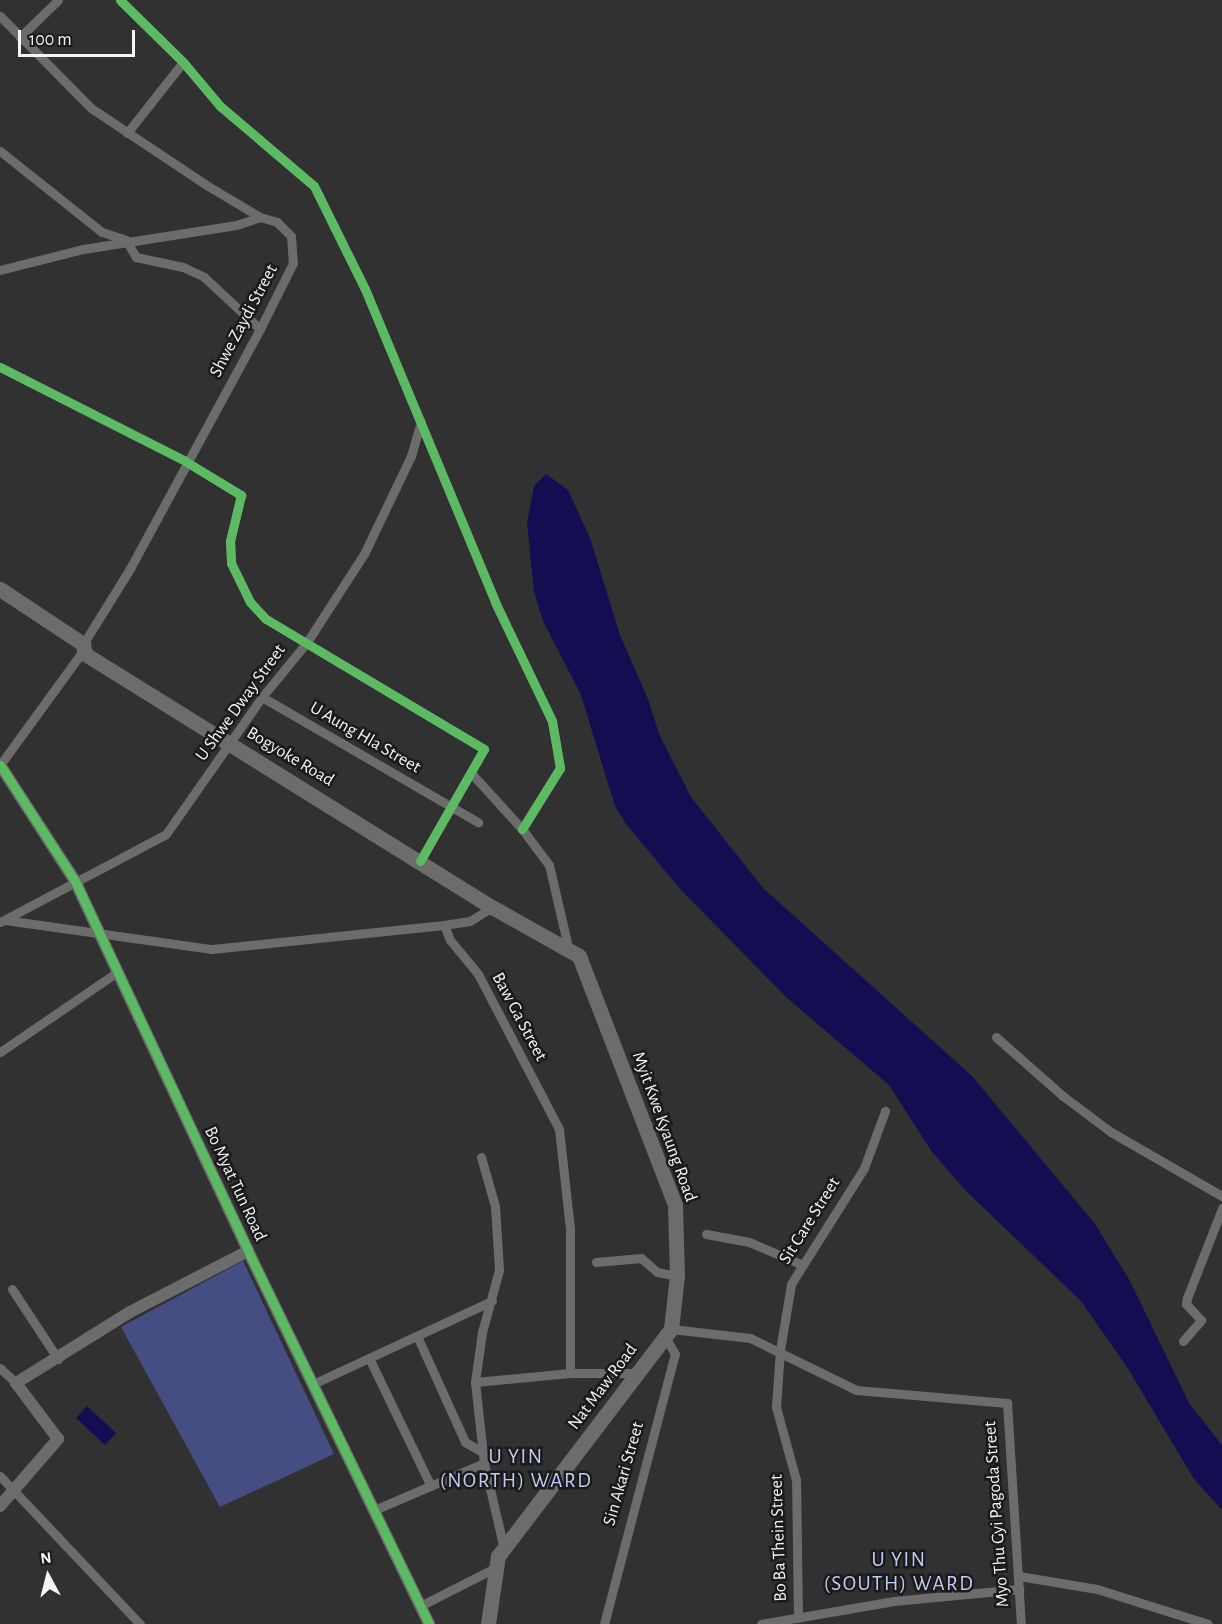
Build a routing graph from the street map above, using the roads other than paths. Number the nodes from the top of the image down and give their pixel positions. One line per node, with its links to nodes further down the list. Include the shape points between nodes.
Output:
1 (58, 0): 4 (street)
2 (120, 0): 5 (street)
3 (0, 16): 4 (street, Shwe Zaydi Street)
4 (21, 38): 6 (street, Shwe Zaydi Street, via 91,108)
5 (183, 62): 6 (street); 13 (street, via 220,106 314,186 365,290)
6 (127, 133): 8 (street, Shwe Zaydi Street)
7 (0, 151): 9 (street, via 102,232)
8 (260, 217): 9 (street, via 236,225); 11 (street, Shwe Zaydi Street, via 277,222 291,236 293,263)
9 (126, 240): 10 (street); 11 (street, via 136,257 183,267 204,277)
10 (0, 270)
11 (260, 329): 14 (street, Shwe Zaydi Street)
12 (0, 367): 14 (street)
13 (421, 421): 16 (street, U Shwe Dway Street, via 390,506); 24 (street, via 495,602 552,721 560,768)
14 (185, 461): 16 (street, via 241,495 230,541 238,582 266,619); 17 (street, Shwe Zaydi Street, via 131,567)
15 (0, 589): 17 (main road, Bogyoke Road)
16 (307, 642): 18 (street, U Shwe Dway Street); 21 (street, via 484,749)
17 (83, 648): 19 (main road, Bogyoke Road); 20 (street, Shwe Zaydi Street)
18 (262, 697): 19 (street, U Shwe Dway Street); 22 (street, U Aung Hla Street)
19 (230, 745): 25 (main road, Bogyoke Road); 26 (street, U Shwe Dway Street, via 166,834)
20 (0, 765): 26 (street, Bo Myat Tun Road)
21 (472, 774): 22 (street); 24 (street)
22 (452, 807): 23 (street, U Aung Hla Street); 25 (street)
23 (478, 822)
24 (522, 829): 31 (street, via 549,865)
25 (420, 861): 27 (main road, Bogyoke Road)
26 (75, 880): 28 (street, U Shwe Dway Street); 30 (street, Bo Myat Tun Road)
27 (492, 907): 29 (street, via 470,921); 31 (main road, Bogyoke Road)
28 (2, 921): 30 (street)
29 (444, 925): 30 (street, via 212,949); 53 (street, Baw Ga Street, via 450,940 478,974 559,1129 570,1229)
30 (99, 936): 32 (street, Bo Myat Tun Road)
31 (569, 951): 43 (main road, Myit Kwe Kyaung Road, via 579,956 675,1205)
32 (116, 973): 34 (street); 40 (street, Bo Myat Tun Road)
33 (996, 1036): 37 (street, via 1063,1096 1111,1132)
34 (0, 1052)
35 (885, 1111): 42 (street, Sit Care Street, via 864,1168)
36 (481, 1157): 45 (street, via 499,1238 499,1270)
37 (1222, 1196)
38 (1222, 1208): 48 (street, via 1187,1298 1186,1304 1201,1320)
39 (706, 1234): 42 (street, via 748,1242)
40 (248, 1251): 51 (street, via 130,1312); 57 (street, Bo Myat Tun Road)
41 (596, 1262): 43 (street, via 640,1258 657,1272)
42 (801, 1264): 49 (street, Sit Care Street, via 791,1284)
43 (677, 1276): 46 (main road, Myit Kwe Kyaung Road)
44 (12, 1289): 51 (street)
45 (492, 1301): 47 (street); 55 (street, via 482,1332)
46 (668, 1333): 49 (street, via 750,1338); 54 (main road, Nat Maw Road); 74 (street, Sin Akari Street, via 675,1354)
47 (417, 1336): 50 (street); 58 (street, via 465,1442)
48 (1183, 1341)
49 (780, 1350): 67 (street, Myo Thu Gyi Pagoda Street, via 810,1370 856,1390 1007,1403); 70 (street, Bo Ba Thein Street, via 776,1407 796,1480)
50 (369, 1358): 57 (street); 61 (street)
51 (58, 1359): 56 (street)
52 (0, 1368): 56 (street)
53 (570, 1373): 54 (street); 55 (street)
54 (636, 1373): 65 (main road, Nat Maw Road)
55 (475, 1382): 58 (street)
56 (16, 1383): 62 (street, via 57,1434 55,1447)
57 (315, 1383): 64 (street, Bo Myat Tun Road)
58 (482, 1452): 59 (street)
59 (484, 1463): 61 (street); 65 (street)
60 (0, 1476): 62 (street)
61 (431, 1486): 64 (street)
62 (14, 1492): 63 (street); 71 (street)
63 (0, 1506)
64 (374, 1510): 69 (street, Bo Myat Tun Road)
65 (504, 1549): 66 (main road, Nat Maw Road)
66 (495, 1568): 69 (street); 73 (main road, Nat Maw Road)
67 (1019, 1576): 68 (street, Myo Thu Gyi Pagoda Street); 77 (street, via 1096,1589)
68 (1019, 1589): 70 (street, via 894,1601); 76 (street, Myo Thu Gyi Pagoda Street)
69 (420, 1606): 72 (street, Bo Myat Tun Road)
70 (798, 1618): 75 (street)
71 (140, 1624)
72 (429, 1624)
73 (488, 1624)
74 (604, 1624)
75 (761, 1624)
76 (1021, 1624)
77 (1208, 1624)

